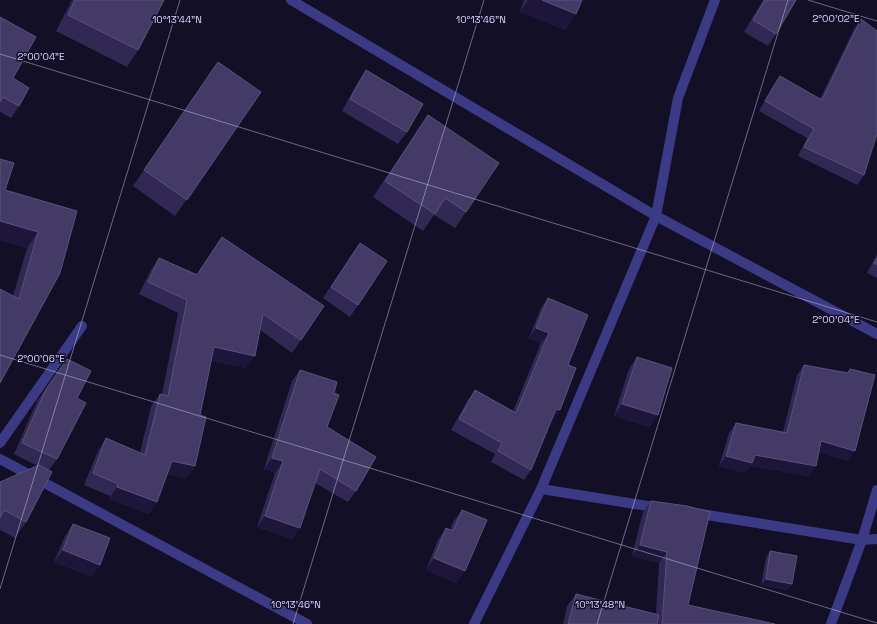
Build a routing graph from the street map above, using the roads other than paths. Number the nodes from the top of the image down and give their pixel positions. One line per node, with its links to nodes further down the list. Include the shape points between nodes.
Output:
1 (291, 0): 3 (street)
2 (714, 0): 3 (street, via 678,98)
3 (656, 216): 5 (street); 8 (street)
4 (82, 326): 6 (street)
5 (877, 334)
6 (0, 443)
7 (0, 458): 14 (street)
8 (541, 489): 10 (street); 15 (street)
9 (877, 490): 13 (street)
10 (666, 509)
11 (682, 511): 13 (street)
12 (877, 539): 13 (street)
13 (862, 540): 16 (street)
14 (307, 624)
15 (474, 624)
16 (830, 624)

